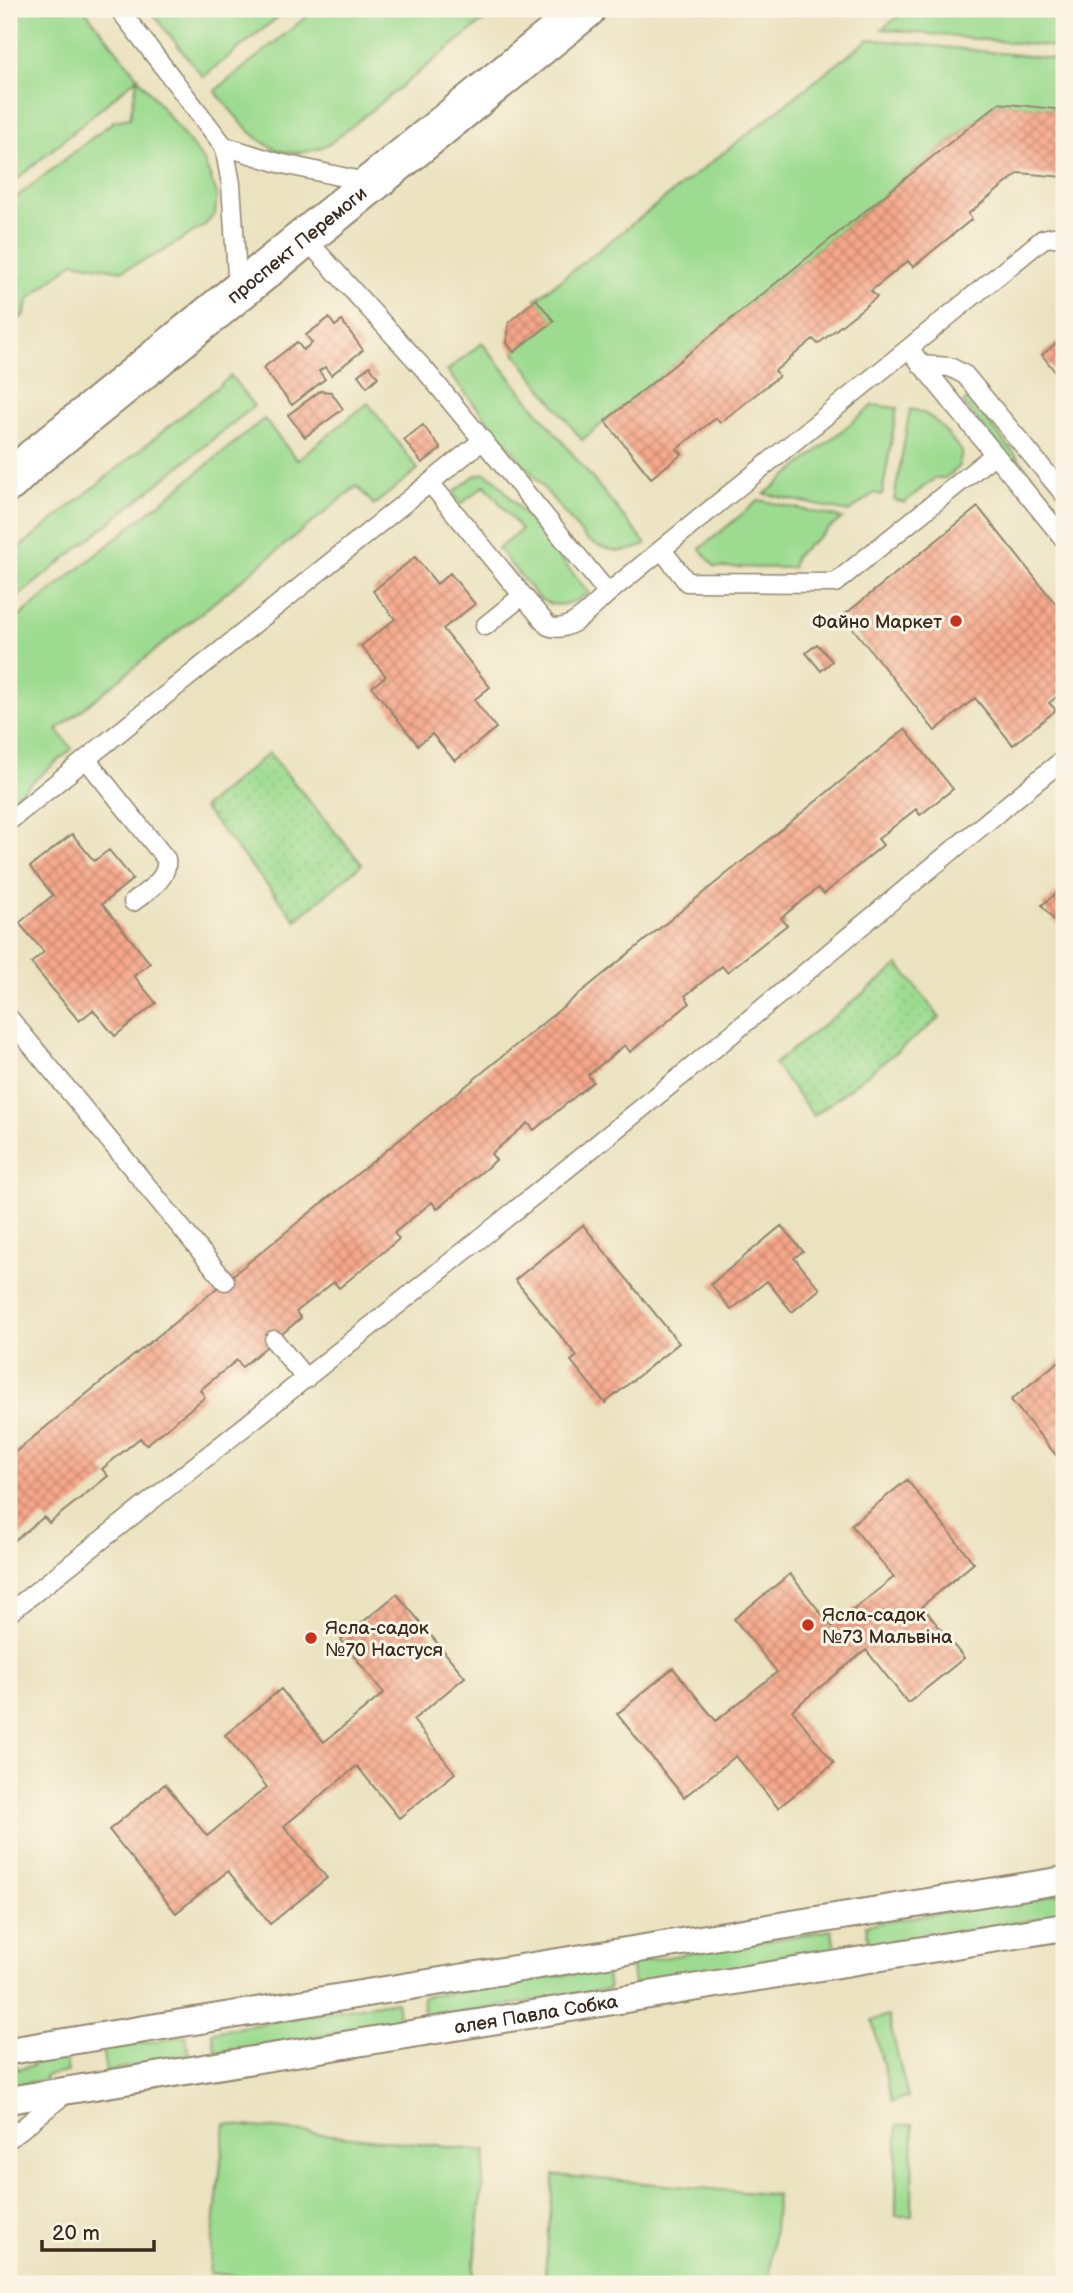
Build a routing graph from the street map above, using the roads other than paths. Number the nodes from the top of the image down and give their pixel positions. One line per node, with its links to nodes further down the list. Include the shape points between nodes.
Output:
1 (119, 9): 3 (lane)
2 (586, 9): 4 (main road, проспект Перемоги)
3 (224, 146): 4 (lane); 7 (lane)
4 (371, 183): 6 (main road, проспект Перемоги)
5 (1064, 237): 8 (lane, via 1043,240)
6 (305, 238): 7 (main road, проспект Перемоги); 10 (lane)
7 (238, 292): 12 (main road, проспект Перемоги)
8 (909, 349): 9 (lane); 16 (lane)
9 (921, 365): 11 (lane); 14 (lane, via 950,367 965,375)
10 (482, 440): 13 (lane); 17 (lane)
11 (995, 454): 15 (lane); 16 (lane, via 835,583 687,582)
12 (9, 482)
13 (430, 483): 18 (lane); 20 (lane)
14 (1064, 494)
15 (1064, 539)
16 (662, 550): 17 (lane)
17 (608, 593): 18 (lane, via 575,621 556,629)
18 (522, 596): 19 (lane)
19 (485, 626)
20 (86, 759): 22 (lane); 23 (lane, via 166,859 164,874)
21 (1064, 759): 27 (lane)
22 (9, 821)
23 (133, 902)
24 (9, 1018): 25 (lane)
25 (225, 1281)
26 (274, 1340): 27 (lane)
27 (306, 1379): 28 (lane)
28 (9, 1613)
29 (1064, 1880): 31 (street)
30 (1064, 1927): 32 (street, алея Павла Собка)
31 (9, 2051)
32 (70, 2090): 33 (street, алея Павла Собка); 34 (lane)
33 (9, 2100)
34 (9, 2140)

